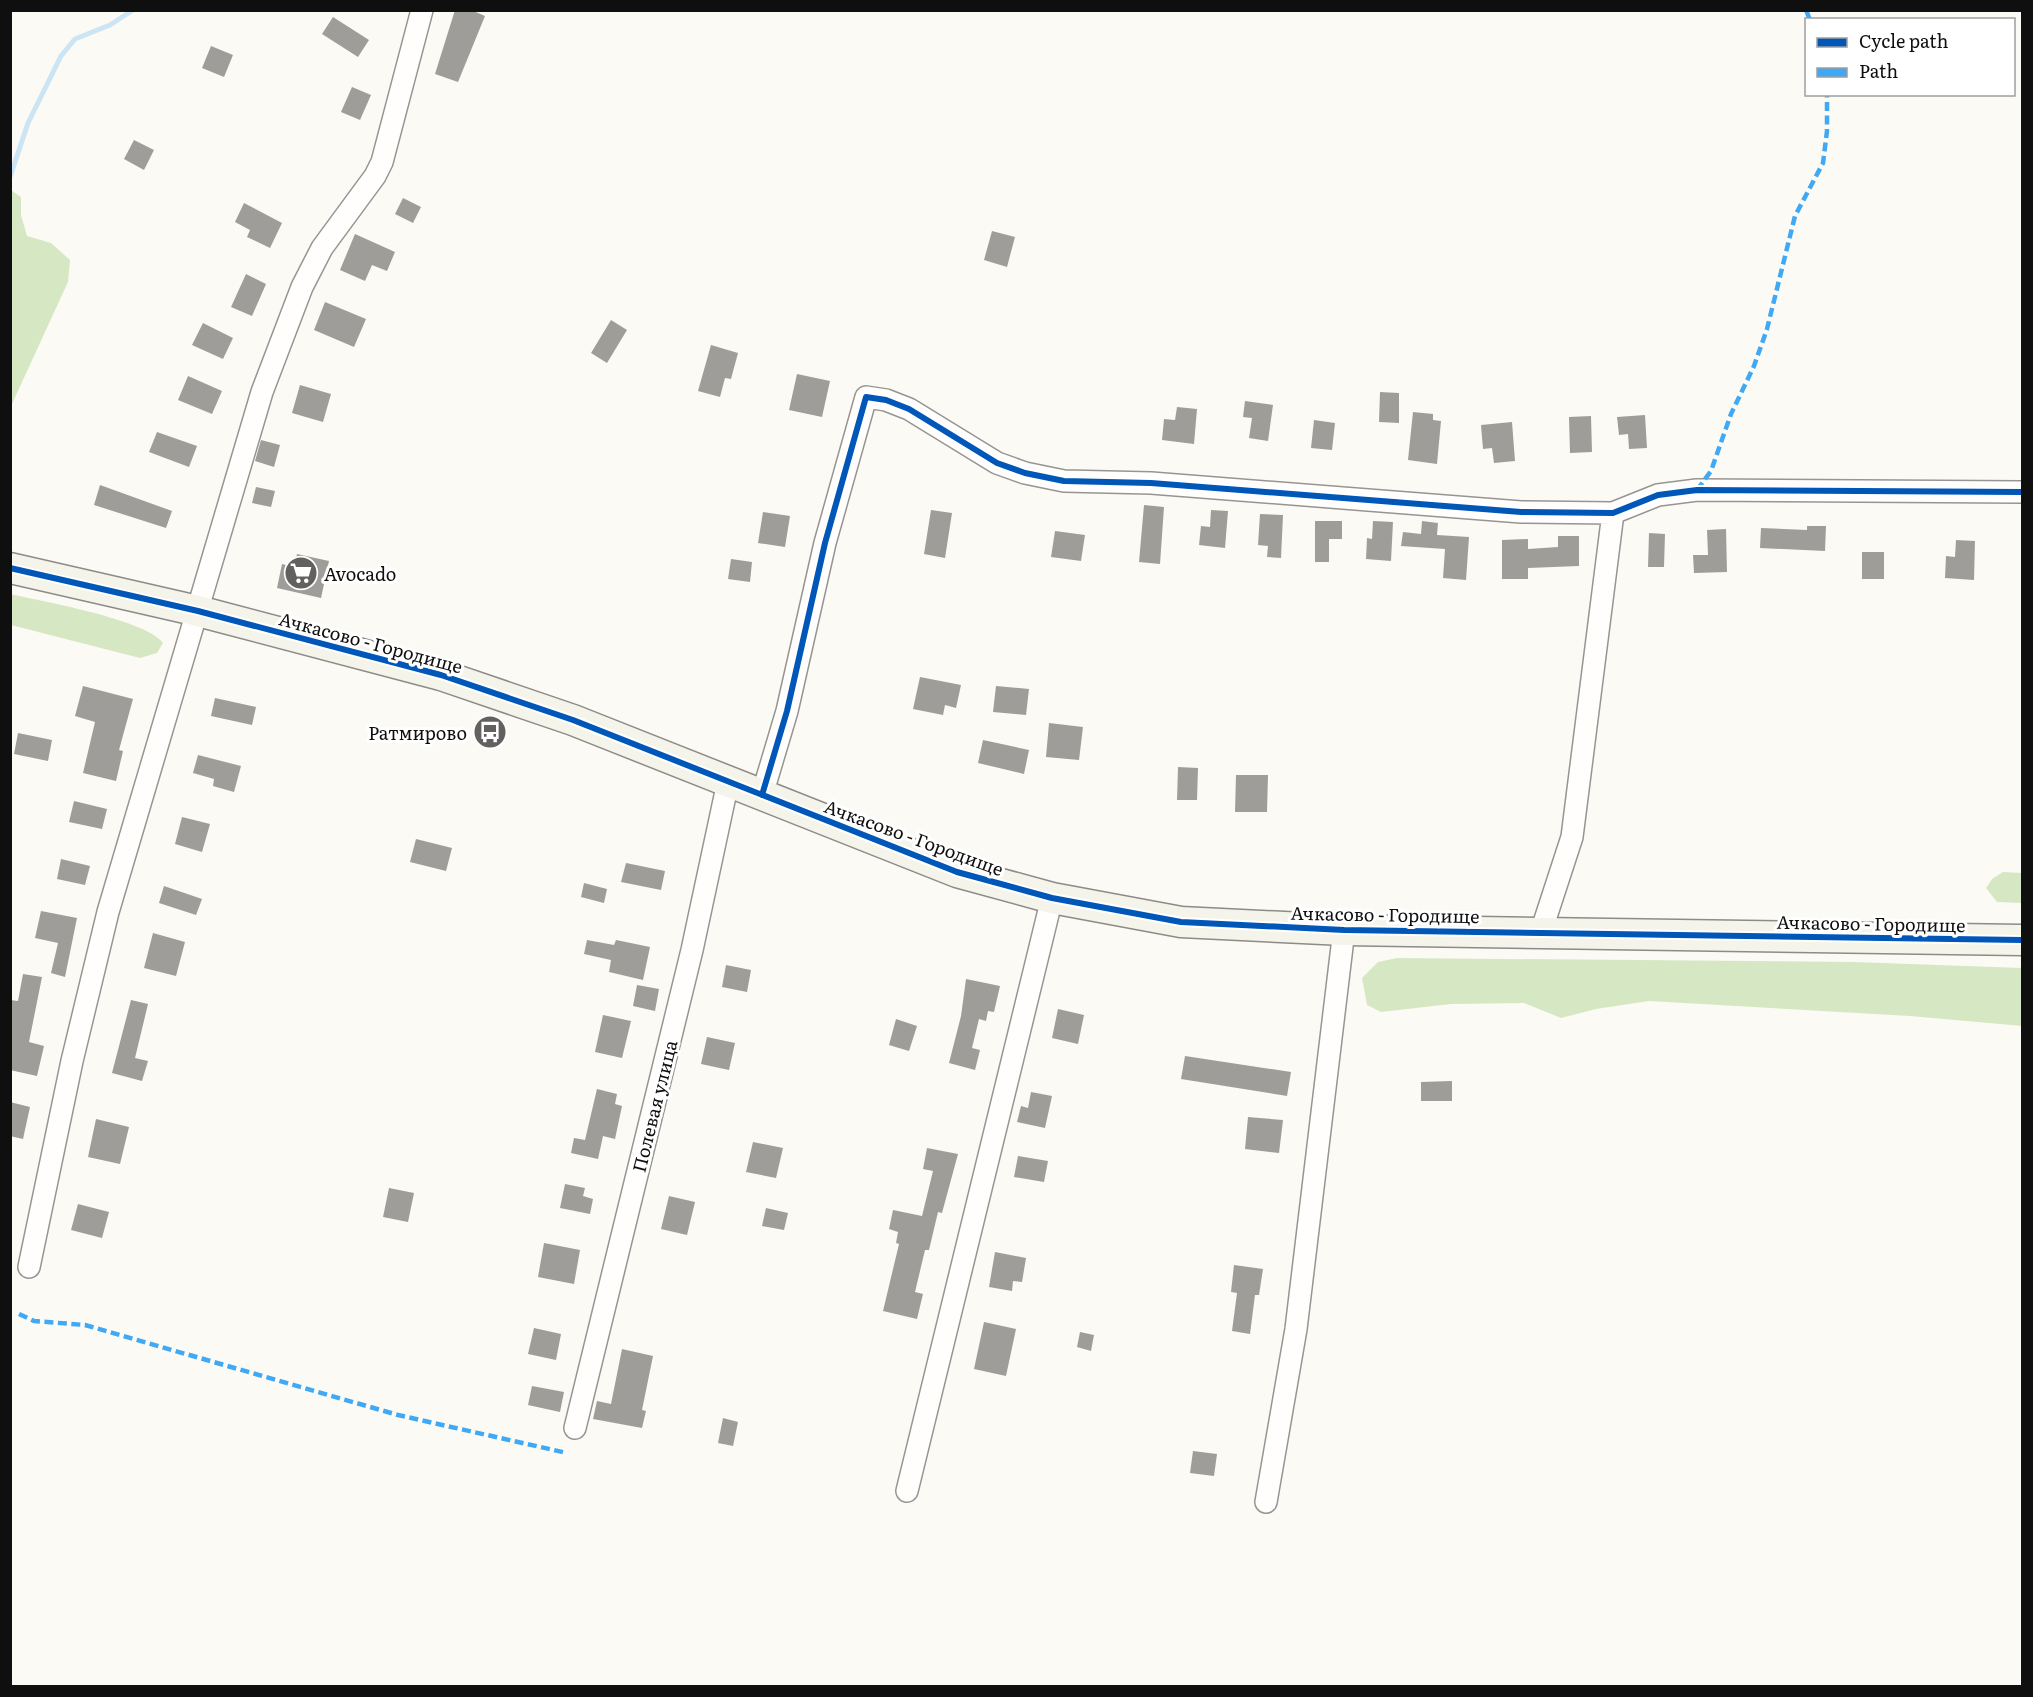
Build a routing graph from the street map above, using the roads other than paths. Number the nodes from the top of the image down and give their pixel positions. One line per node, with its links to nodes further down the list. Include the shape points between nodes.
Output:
1 (422, 10): 5 (street, via 382,162 322,248 302,286 262,392)
2 (2022, 492): 3 (street, via 1697,490 1658,495)
3 (1613, 513): 7 (street, via 1521,512 1151,483 1064,481 996,463 909,409 866,397); 10 (street, via 1572,837)
4 (10, 568): 5 (street, Ачкасово - Городище)
5 (198, 611): 6 (street, Ачкасово - Городище, via 441,675 573,720); 12 (street, via 108,912)
6 (728, 782): 7 (street, Ачкасово - Городище); 13 (street, Полевая улица, via 692,950)
7 (762, 795): 8 (street, Ачкасово - Городище, via 957,872)
8 (1052, 898): 9 (street, Ачкасово - Городище, via 1180,922); 14 (street)
9 (1344, 930): 10 (street, Ачкасово - Городище); 15 (street, via 1296,1329)
10 (1541, 932): 11 (street, Ачкасово - Городище)
11 (2022, 940)
12 (29, 1267)
13 (575, 1428)
14 (907, 1491)
15 (1266, 1502)

